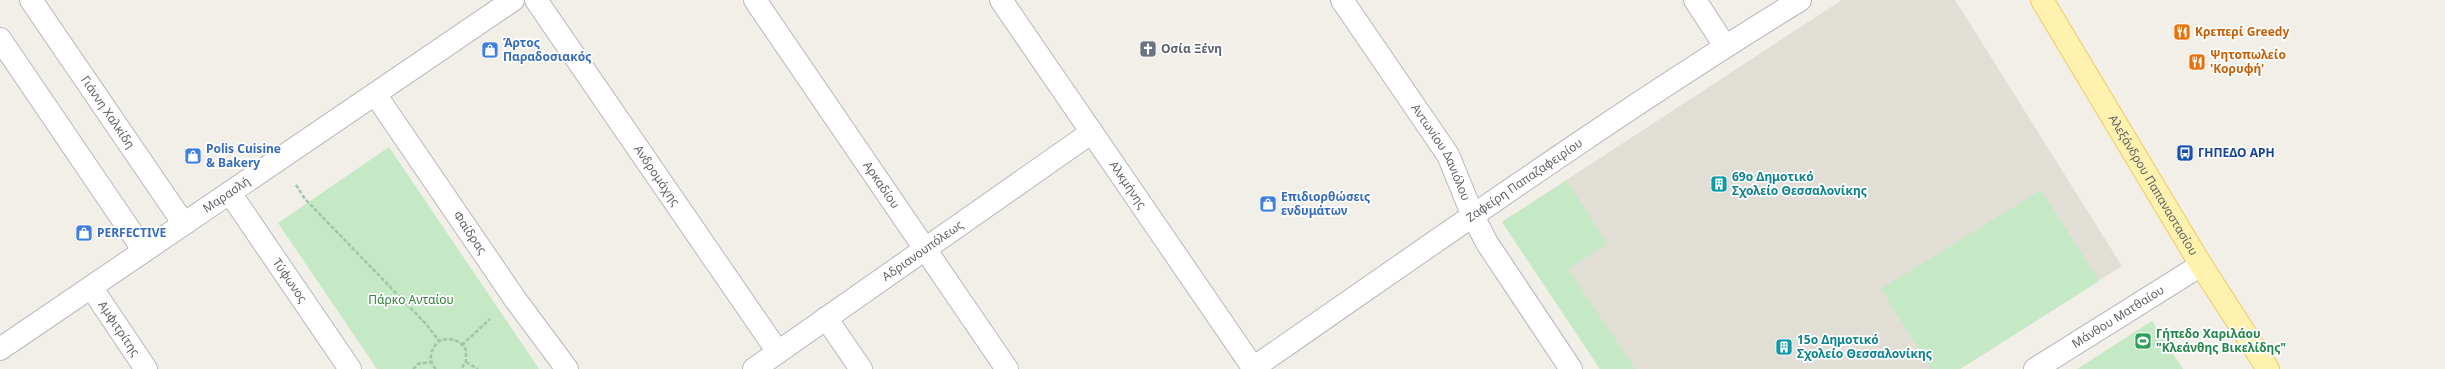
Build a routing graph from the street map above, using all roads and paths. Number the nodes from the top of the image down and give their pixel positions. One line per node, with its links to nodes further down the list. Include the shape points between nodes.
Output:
1 (31, 0): 17 (street, Γιάννη Χαλκίδη)
2 (536, 0): 27 (street, Ανδρομάχης)
3 (755, 0): 18 (street, Αρκαδίου)
4 (1002, 0): 13 (street, Αλκμήνης)
5 (1342, 0): 16 (street, Αντωνίου Δανιόλου, via 1448,155)
6 (1695, 0): 11 (street)
7 (1800, 0): 11 (street, Ζαφείρη Παπαζαφειρίου)
8 (2042, 0): 20 (main road, Αλεξάνδρου Παπαναστασίου)
9 (506, 2): 12 (street, Μαρασλή)
10 (0, 39): 19 (street)
11 (1725, 46): 16 (street, Ζαφείρη Παπαζαφειρίου)
12 (376, 94): 14 (street, Μαρασλή); 22 (street, Φαίδρας)
13 (1092, 132): 18 (street, Αδριανουπόλεως); 40 (street, Αλκμήνης)
14 (279, 160): 15 (street, Μαρασλή); 24 (path, via 305,199 426,324)
15 (230, 193): 17 (street, Μαρασλή); 31 (street, Τύφωνος)
16 (1473, 216): 40 (street, Ζαφείρη Παπαζαφειρίου); 41 (street, Αντωνίου Δανιόλου, via 1492,251)
17 (184, 224): 19 (street, Μαρασλή)
18 (925, 249): 23 (street, Αδριανουπόλεως); 39 (street, Αρκαδίου)
19 (144, 251): 21 (street, Μαρασλή)
20 (2201, 265): 42 (street, Μάνθου Ματθαίου); 43 (main road, Αλεξάνδρου Παπαναστασίου)
21 (91, 287): 26 (street, Μαρασλή); 30 (street, Αμφιτρίτης)
22 (515, 299): 25 (path, via 499,309); 36 (street, Φαίδρας)
23 (826, 318): 27 (street, Αδριανουπόλεως); 38 (street)
24 (439, 341): 25 (path, via 451,339); 28 (path, via 432,350)
25 (462, 344): 29 (path, via 466,350)
26 (0, 349)
27 (778, 352): 37 (street, Αδριανουπόλεως)
28 (431, 362): 32 (path, via 418,364); 33 (path)
29 (466, 362): 34 (path); 35 (path)
30 (146, 369)
31 (350, 369)
32 (413, 369)
33 (436, 369)
34 (462, 369)
35 (478, 369)
36 (567, 369)
37 (754, 369)
38 (861, 369)
39 (1007, 369)
40 (1253, 369)
41 (1571, 369)
42 (2035, 369)
43 (2268, 369)

